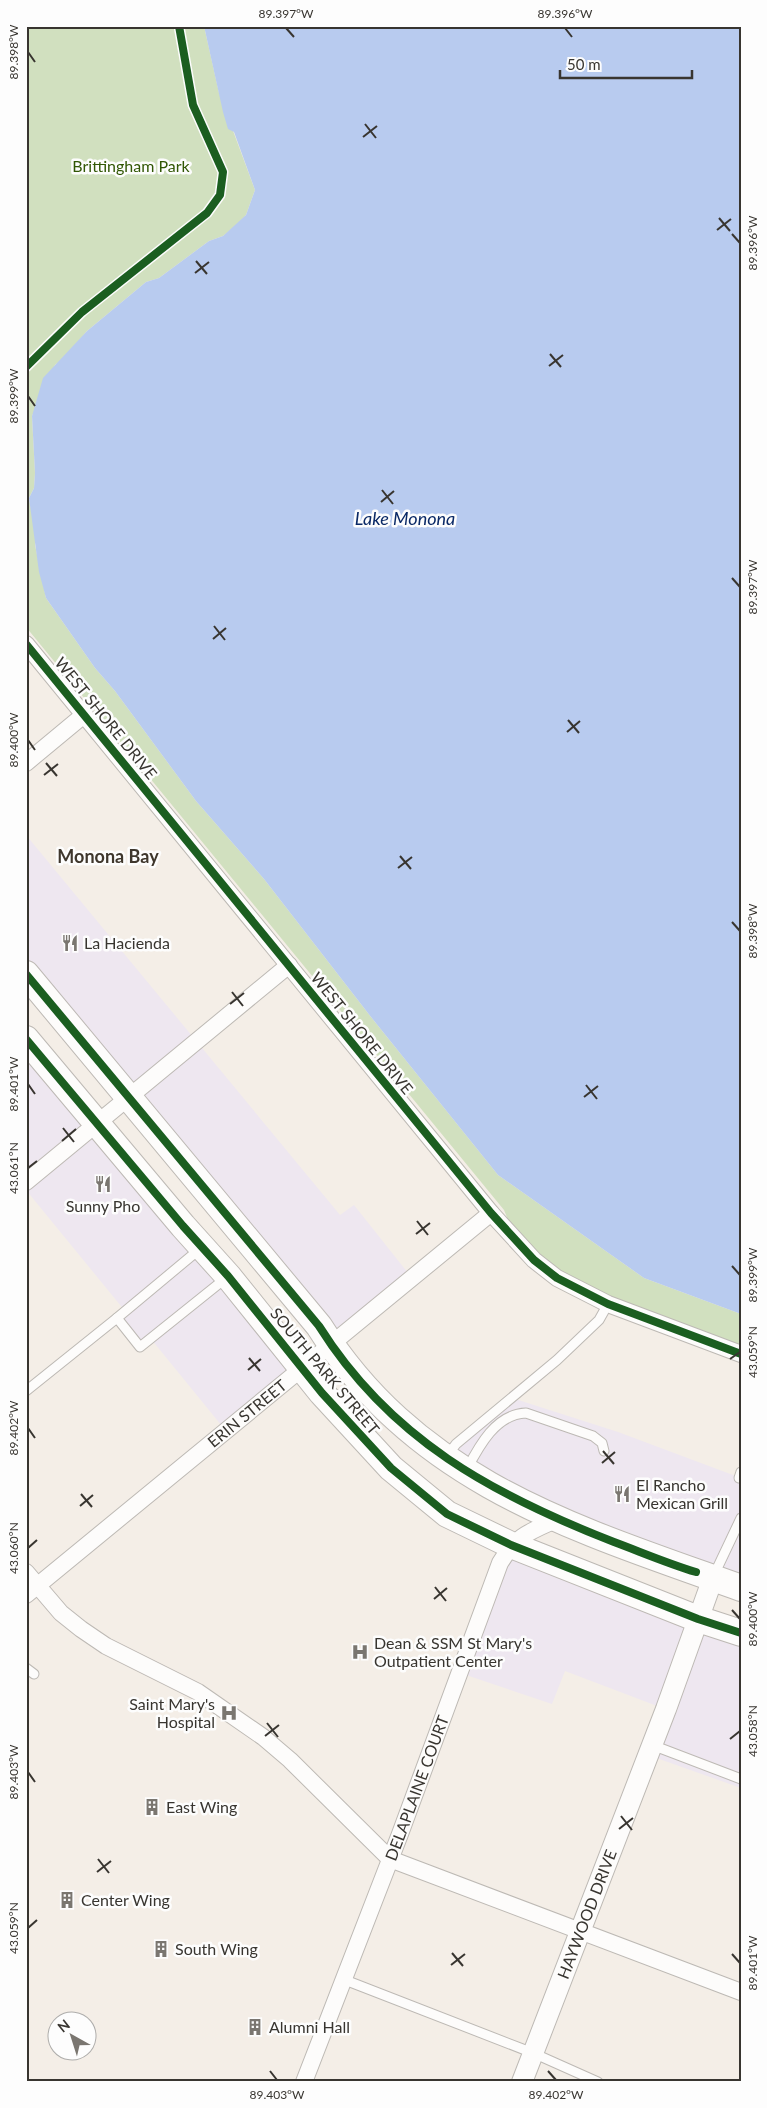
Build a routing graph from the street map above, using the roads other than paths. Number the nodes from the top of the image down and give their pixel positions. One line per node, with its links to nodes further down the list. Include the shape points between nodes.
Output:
1 (26, 644): 2 (street, WEST SHORE DRIVE)
2 (86, 714): 3 (street); 4 (street, WEST SHORE DRIVE)
3 (26, 763)
4 (289, 965): 7 (street); 10 (street, WEST SHORE DRIVE)
5 (26, 974): 7 (main road, SOUTH PARK STREET)
6 (26, 1039): 8 (main road, SOUTH PARK STREET)
7 (129, 1098): 8 (street); 15 (main road, SOUTH PARK STREET, via 319,1326)
8 (98, 1124): 9 (street); 11 (main road, SOUTH PARK STREET)
9 (26, 1182)
10 (491, 1212): 13 (street, WEST SHORE DRIVE, via 534,1260 557,1278); 15 (street, ERIN STREET)
11 (202, 1247): 12 (main road, SOUTH PARK STREET); 14 (lane)
12 (228, 1276): 14 (lane, via 140,1347); 17 (main road, SOUTH PARK STREET)
13 (608, 1304): 16 (street, WEST SHORE DRIVE); 20 (lane, via 599,1320 557,1360 456,1444)
14 (117, 1318): 18 (lane)
15 (330, 1345): 17 (street, ERIN STREET); 20 (main road, SOUTH PARK STREET, via 382,1405 424,1444)
16 (741, 1354)
17 (302, 1369): 25 (main road, SOUTH PARK STREET, via 391,1468 448,1514); 29 (street, ERIN STREET)
18 (26, 1391)
19 (604, 1451): 20 (lane, via 602,1443 593,1436 520,1413 511,1416)
20 (455, 1465): 22 (main road, SOUTH PARK STREET)
21 (741, 1518): 23 (lane)
22 (558, 1520): 25 (street, DELAPLAINE COURT, via 523,1535); 27 (main road, SOUTH PARK STREET)
23 (731, 1539): 24 (lane); 27 (lane)
24 (741, 1543)
25 (511, 1545): 30 (main road, SOUTH PARK STREET); 34 (street, DELAPLAINE COURT, via 500,1562)
26 (26, 1572): 29 (street)
27 (713, 1578): 28 (main road, SOUTH PARK STREET); 30 (street, HAYWOOD DRIVE)
28 (741, 1588)
29 (32, 1590): 34 (street, via 106,1646 198,1692 263,1737)
30 (698, 1619): 31 (main road, SOUTH PARK STREET); 32 (street, HAYWOOD DRIVE)
31 (741, 1633)
32 (652, 1745): 33 (lane); 35 (street, HAYWOOD DRIVE)
33 (741, 1779)
34 (390, 1859): 35 (street); 36 (street, DELAPLAINE COURT)
35 (580, 1931): 37 (street); 38 (street, HAYWOOD DRIVE)
36 (345, 1980): 38 (lane); 39 (street, DELAPLAINE COURT)
37 (741, 1992)
38 (533, 2053): 40 (street, HAYWOOD DRIVE); 41 (lane)
39 (304, 2082)
40 (522, 2082)
41 (598, 2082)

